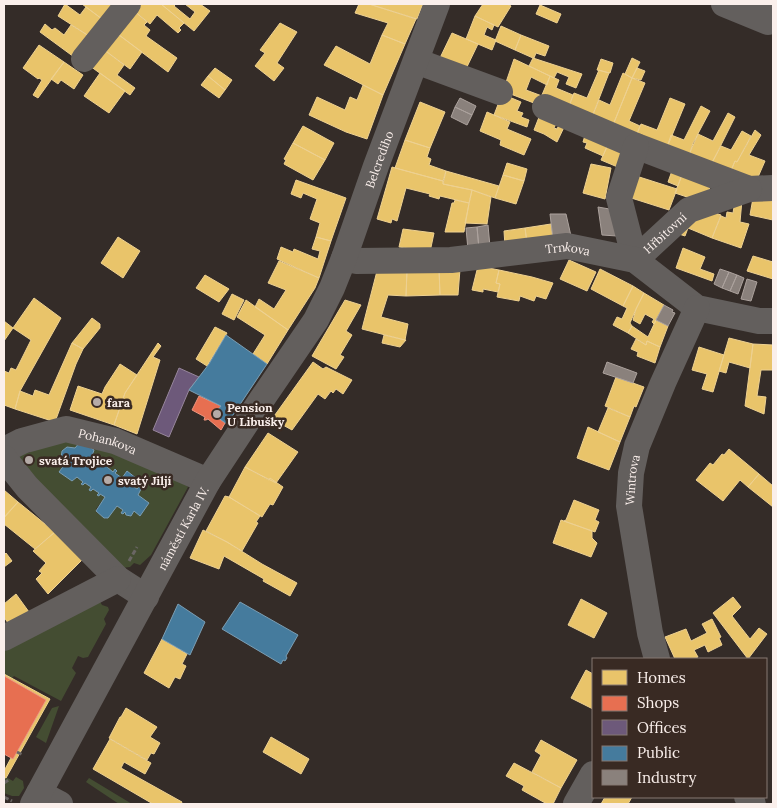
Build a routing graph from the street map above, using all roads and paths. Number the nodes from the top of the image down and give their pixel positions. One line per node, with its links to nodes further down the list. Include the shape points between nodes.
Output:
1 (128, 4): 5 (street)
2 (437, 4): 6 (street, Belcrediho)
3 (724, 4): 4 (street, via 768,22)
4 (773, 9)
5 (84, 59)
6 (416, 61): 7 (street); 11 (street, Belcrediho)
7 (500, 92)
8 (545, 108): 9 (street, Hřbitovní)
9 (636, 146): 10 (street, Hřbitovní); 12 (street, Hřbitovní, via 619,198)
10 (761, 189): 12 (street, Hřbitovní, via 689,210)
11 (344, 258): 12 (street, Trnkova, via 356,261 451,260 567,246); 17 (street, náměstí Karla IV., via 316,320)
12 (635, 260): 13 (street, Trnkova)
13 (697, 308): 14 (street, Trnkova); 21 (street, Wintrova, via 662,383 630,473 629,506 650,633)
14 (773, 321)
15 (4, 450): 17 (street, Pohankova, via 22,441 66,430 115,441)
16 (4, 458): 18 (street, via 27,487)
17 (208, 481): 19 (street, náměstí Karla IV.)
18 (118, 579): 19 (street); 20 (street)
19 (146, 597): 27 (street, náměstí Karla IV.)
20 (4, 638)
21 (658, 658)
22 (17, 752): 23 (path)
23 (23, 755)
24 (592, 776): 28 (street)
25 (10, 779): 26 (path)
26 (4, 783)
27 (44, 801)
28 (576, 804)

